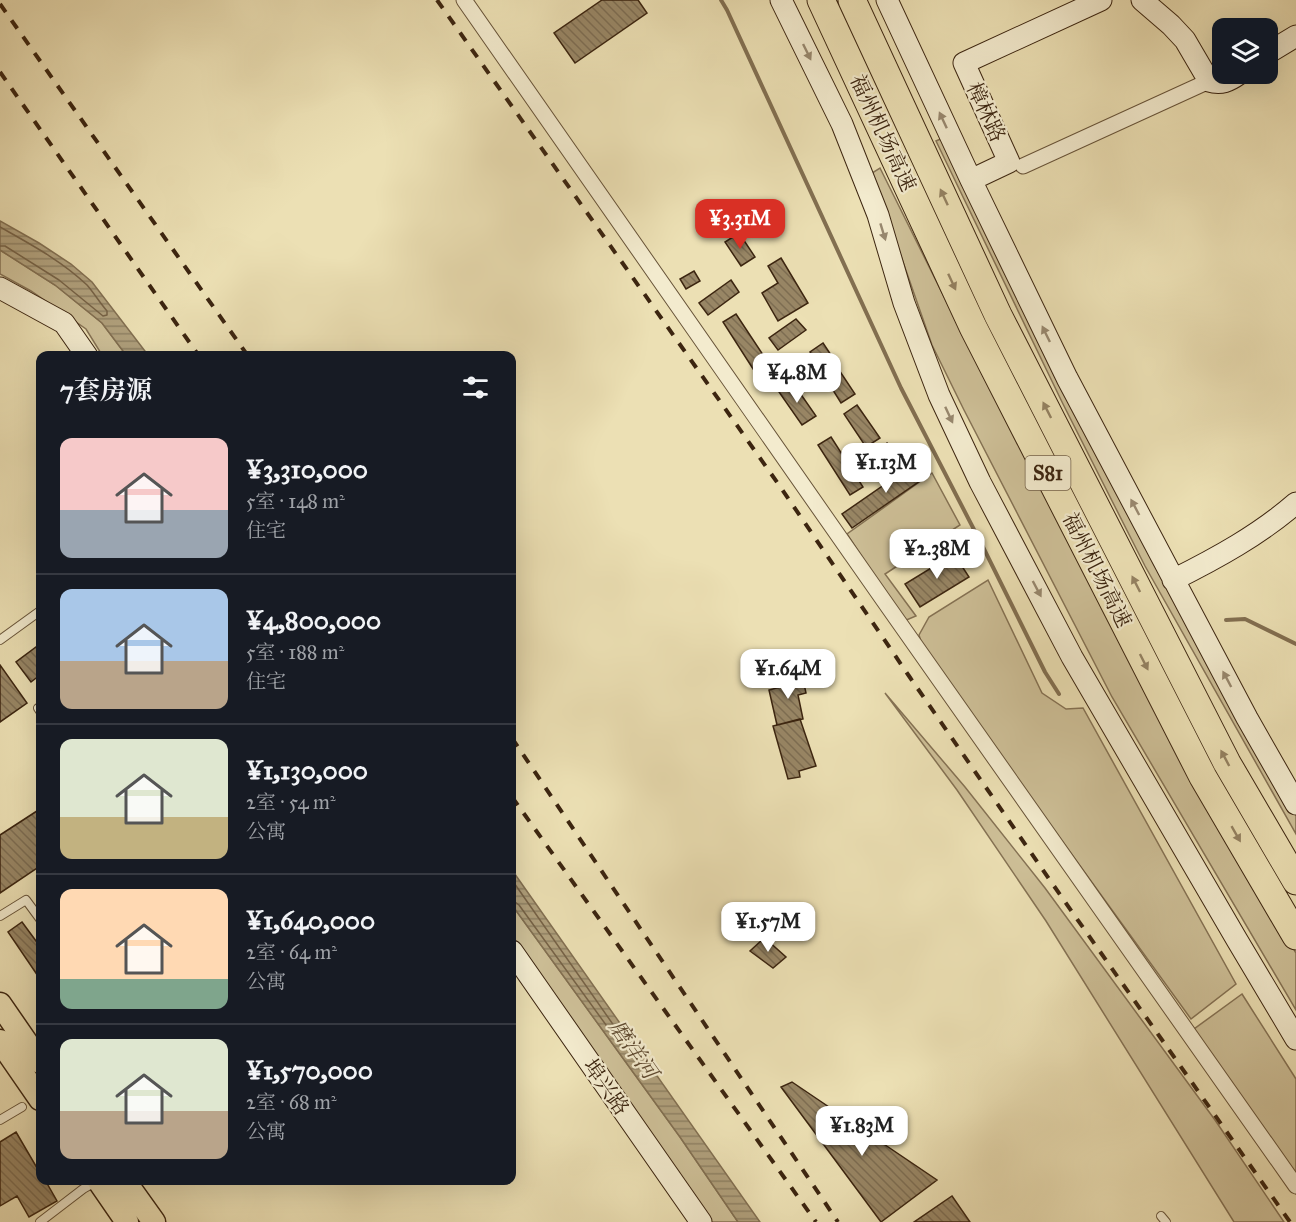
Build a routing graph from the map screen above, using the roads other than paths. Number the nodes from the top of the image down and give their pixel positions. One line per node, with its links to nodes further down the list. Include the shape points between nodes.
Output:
1 (464, 0): 35 (street)
2 (781, 0): 27 (main road, one-way to 27, via 842,124 878,215 904,303 939,395 980,482 1072,657)
3 (821, 0): 24 (highway, 福州机场高速 / S81, one-way to 24, via 973,327 1203,777)
4 (852, 0): 21 (highway, 福州机场高速 / S81, one-way to 4, via 1227,763 998,315)
5 (887, 0): 13 (main road, one-way to 5)
6 (1101, 0): 12 (main road, 樟林路, via 964,63)
7 (1142, 0): 10 (main road, via 1185,40)
8 (1296, 36): 9 (main road)
9 (1278, 46)
10 (1209, 81): 11 (main road); 12 (street)
11 (1212, 82)
12 (1016, 164): 13 (main road, 樟林路)
13 (971, 180): 17 (main road, one-way to 13, via 1067,378)
14 (0, 288): 15 (main road, via 64,323)
15 (84, 351)
16 (1296, 503): 17 (main road, via 1250,537)
17 (1173, 580): 20 (main road, one-way to 17)
18 (36, 614): 19 (lane)
19 (0, 640)
20 (1296, 804)
21 (1296, 881)
22 (36, 914): 23 (lane, via 26,900)
23 (0, 916)
24 (1296, 936)
25 (516, 957): 39 (main road, 埠兴路)
26 (0, 1004): 29 (main road)
27 (1296, 1038)
28 (0, 1041): 30 (main road)
29 (36, 1056)
30 (31, 1103): 31 (lane)
31 (0, 1120)
32 (90, 1185): 36 (lane)
33 (96, 1185): 37 (main road)
34 (128, 1185): 38 (main road)
35 (1296, 1186)
36 (40, 1222)
37 (128, 1222)
38 (154, 1222)
39 (701, 1222)

